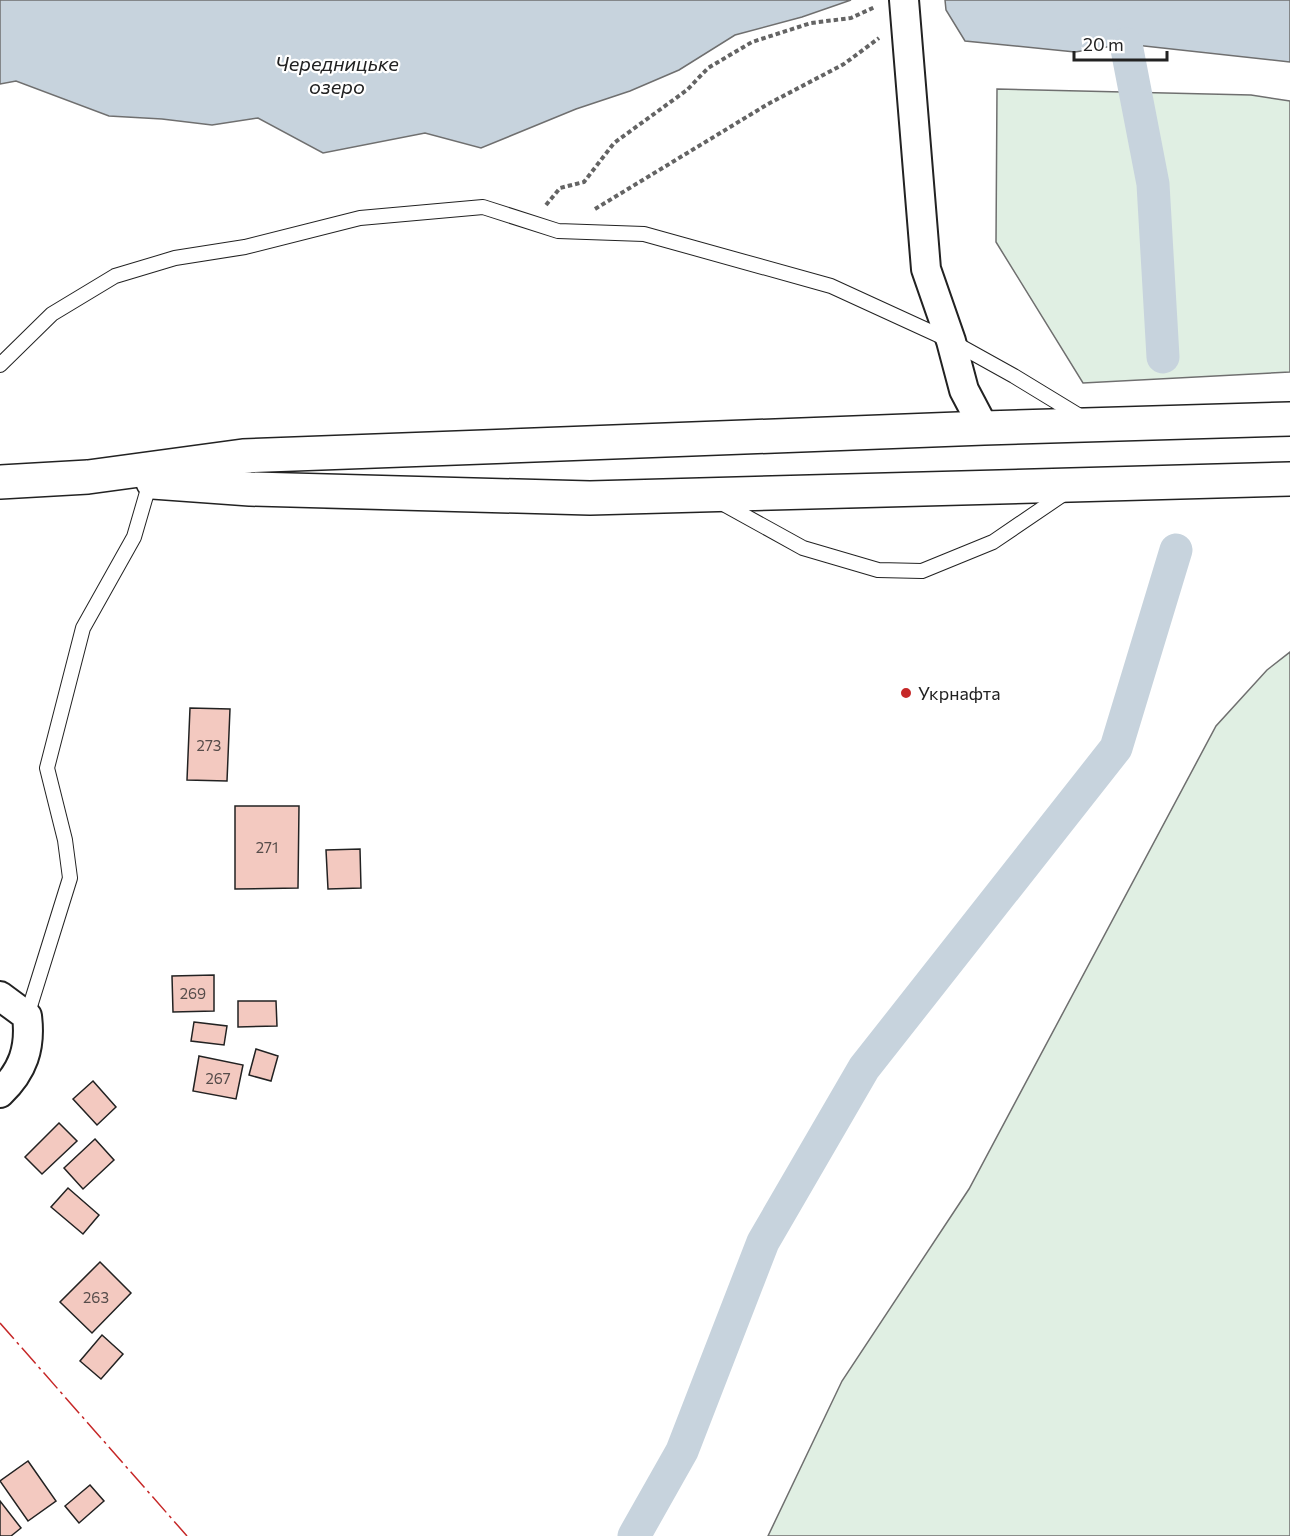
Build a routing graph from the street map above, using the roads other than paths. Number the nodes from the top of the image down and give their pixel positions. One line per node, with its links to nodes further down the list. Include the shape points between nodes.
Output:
1 (896, 8): 2 (street, via 926,269)
2 (951, 341): 3 (lane, via 831,286 644,234 558,231 483,207 360,218 245,247 175,258 115,276 52,314); 5 (lane); 6 (street, via 964,390)
3 (0, 365)
4 (1290, 419): 5 (street)
5 (1093, 424): 6 (street)
6 (984, 428): 7 (street, via 243,456)
7 (88, 477): 9 (street); 10 (street)
8 (1290, 479): 11 (street)
9 (0, 482)
10 (150, 482): 12 (street, via 250,489 590,498); 14 (lane, via 134,537 83,628 46,768 65,840 70,878)
11 (1078, 484): 12 (street); 12 (lane, via 993,542 922,571 878,570 803,548)
12 (706, 495)
13 (0, 996): 14 (street)
14 (27, 1017): 15 (street, via 29,1035 23,1061)
15 (0, 1093)

